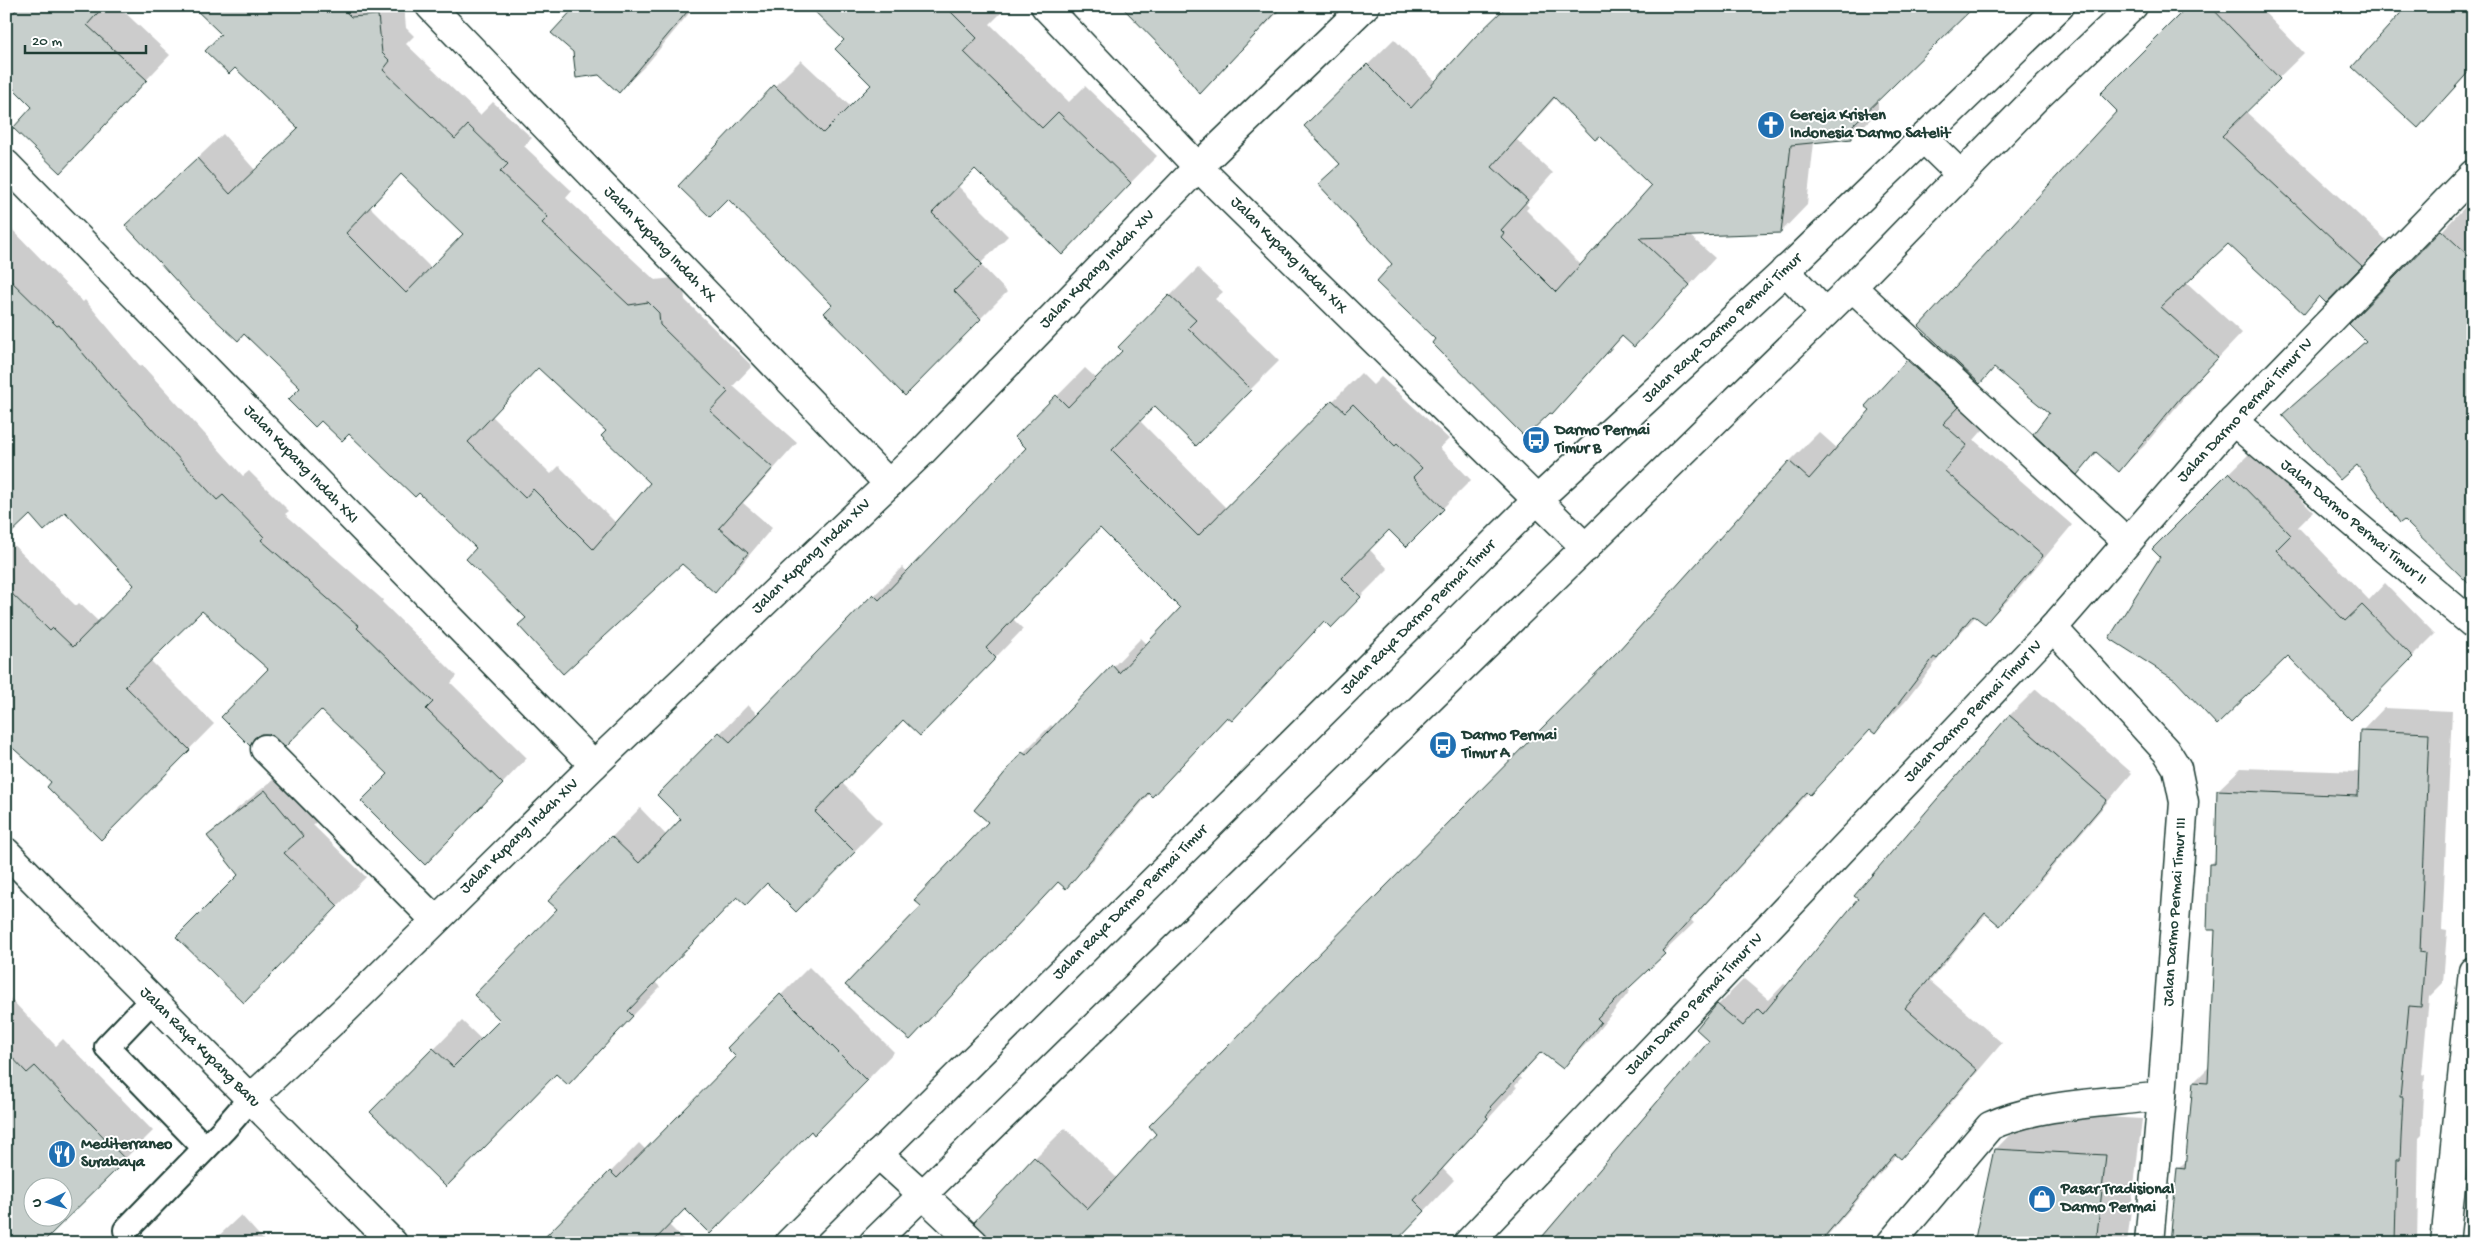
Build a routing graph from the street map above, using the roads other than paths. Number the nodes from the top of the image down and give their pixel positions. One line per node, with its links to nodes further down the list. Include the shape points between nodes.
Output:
1 (430, 6): 15 (street, Jalan Kupang Indah XX)
2 (1045, 6): 8 (street, Jalan Kupang Indah XIX)
3 (1366, 6): 8 (street, Jalan Kupang Indah XIV)
4 (2060, 6): 6 (street, Jalan Raya Darmo Permai Timur)
5 (2133, 6): 10 (street)
6 (1923, 138): 10 (street); 11 (street, Jalan Raya Darmo Permai Timur)
7 (6, 164): 22 (street, Jalan Kupang Indah XXI)
8 (1198, 167): 15 (street, Jalan Kupang Indah XIV); 16 (street, Jalan Kupang Indah XIX)
9 (2473, 174): 14 (street, Jalan Darmo Permai Timur IV)
10 (1961, 175): 12 (street)
11 (1785, 270): 13 (street); 16 (street, Jalan Raya Darmo Permai Timur)
12 (1852, 287): 13 (street); 17 (street)
13 (1826, 313): 18 (street)
14 (2233, 421): 17 (street, Jalan Darmo Permai Timur IV); 19 (street, Jalan Darmo Permai Timur II)
15 (889, 484): 22 (street, Jalan Kupang Indah XIV)
16 (1536, 501): 18 (street, Jalan Kupang Indah XIX); 30 (street, Jalan Raya Darmo Permai Timur)
17 (2127, 542): 20 (street, Jalan Darmo Permai Timur IV)
18 (1586, 548): 31 (street)
19 (2473, 624)
20 (2053, 628): 27 (street, Jalan Darmo Permai Timur III, via 2162,745 2177,768 2182,785 2184,802); 37 (street, Jalan Darmo Permai Timur IV)
21 (265, 749): 24 (street)
22 (594, 765): 24 (street, Jalan Kupang Indah XIV)
23 (6, 852): 26 (street, Jalan Raya Kupang Baru)
24 (435, 920): 28 (street, Jalan Kupang Indah XIV)
25 (2473, 971): 40 (street)
26 (152, 1000): 28 (street, Jalan Raya Kupang Baru); 29 (lane, via 107,1047)
27 (2162, 1096): 38 (street, via 2030,1112 1990,1126); 39 (street, Jalan Darmo Permai Timur III)
28 (250, 1099): 29 (lane); 33 (street, Jalan Raya Kupang Baru)
29 (205, 1148): 32 (lane)
30 (878, 1154): 31 (street); 34 (street, Jalan Raya Darmo Permai Timur)
31 (923, 1195): 35 (street); 36 (street)
32 (126, 1230)
33 (393, 1243)
34 (789, 1243)
35 (873, 1243)
36 (974, 1243)
37 (1468, 1243)
38 (1891, 1243)
39 (2149, 1243)
40 (2445, 1243)

